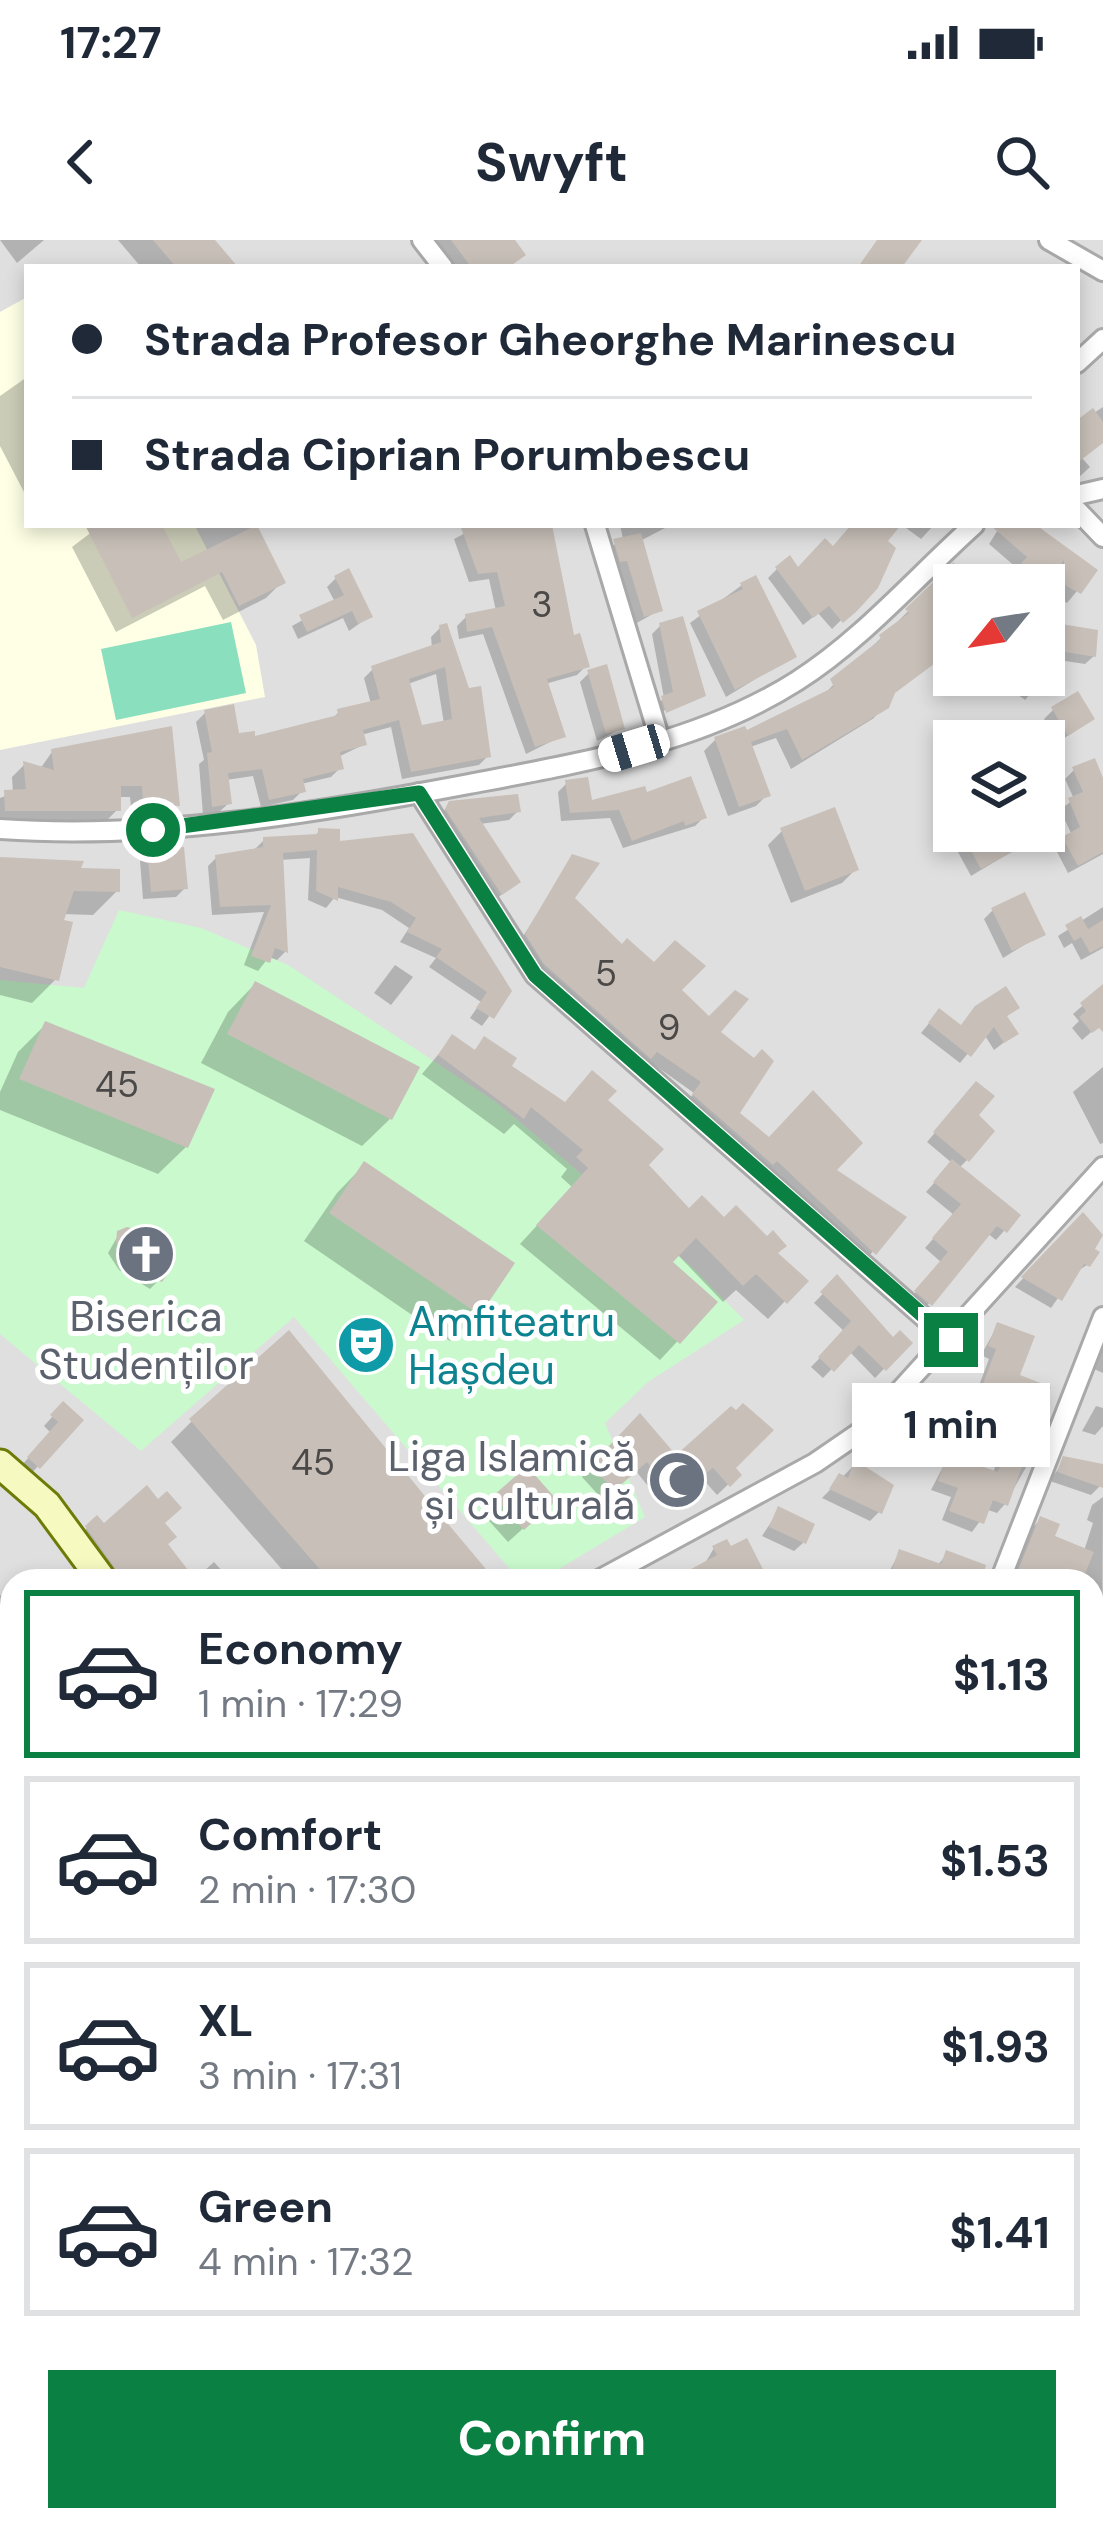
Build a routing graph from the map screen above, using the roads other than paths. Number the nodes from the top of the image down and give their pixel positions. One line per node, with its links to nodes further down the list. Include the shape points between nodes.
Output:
1 (422, 240): 3 (street)
2 (1049, 240): 4 (street)
3 (441, 264)
4 (1103, 271)
5 (1103, 339): 6 (street)
6 (1080, 360)
7 (1080, 512): 10 (street)
8 (596, 528): 11 (street)
9 (971, 528): 11 (street, via 794,682)
10 (1103, 537)
11 (660, 740): 12 (street)
12 (419, 793): 13 (street, via 153,830); 16 (street, via 535,975)
13 (0, 829)
14 (1103, 1167): 16 (street)
15 (1103, 1317): 20 (street)
16 (951, 1340): 19 (street, via 846,1443)
17 (0, 1464): 18 (street, via 46,1505)
18 (94, 1569)
19 (620, 1569)
20 (1005, 1569)

